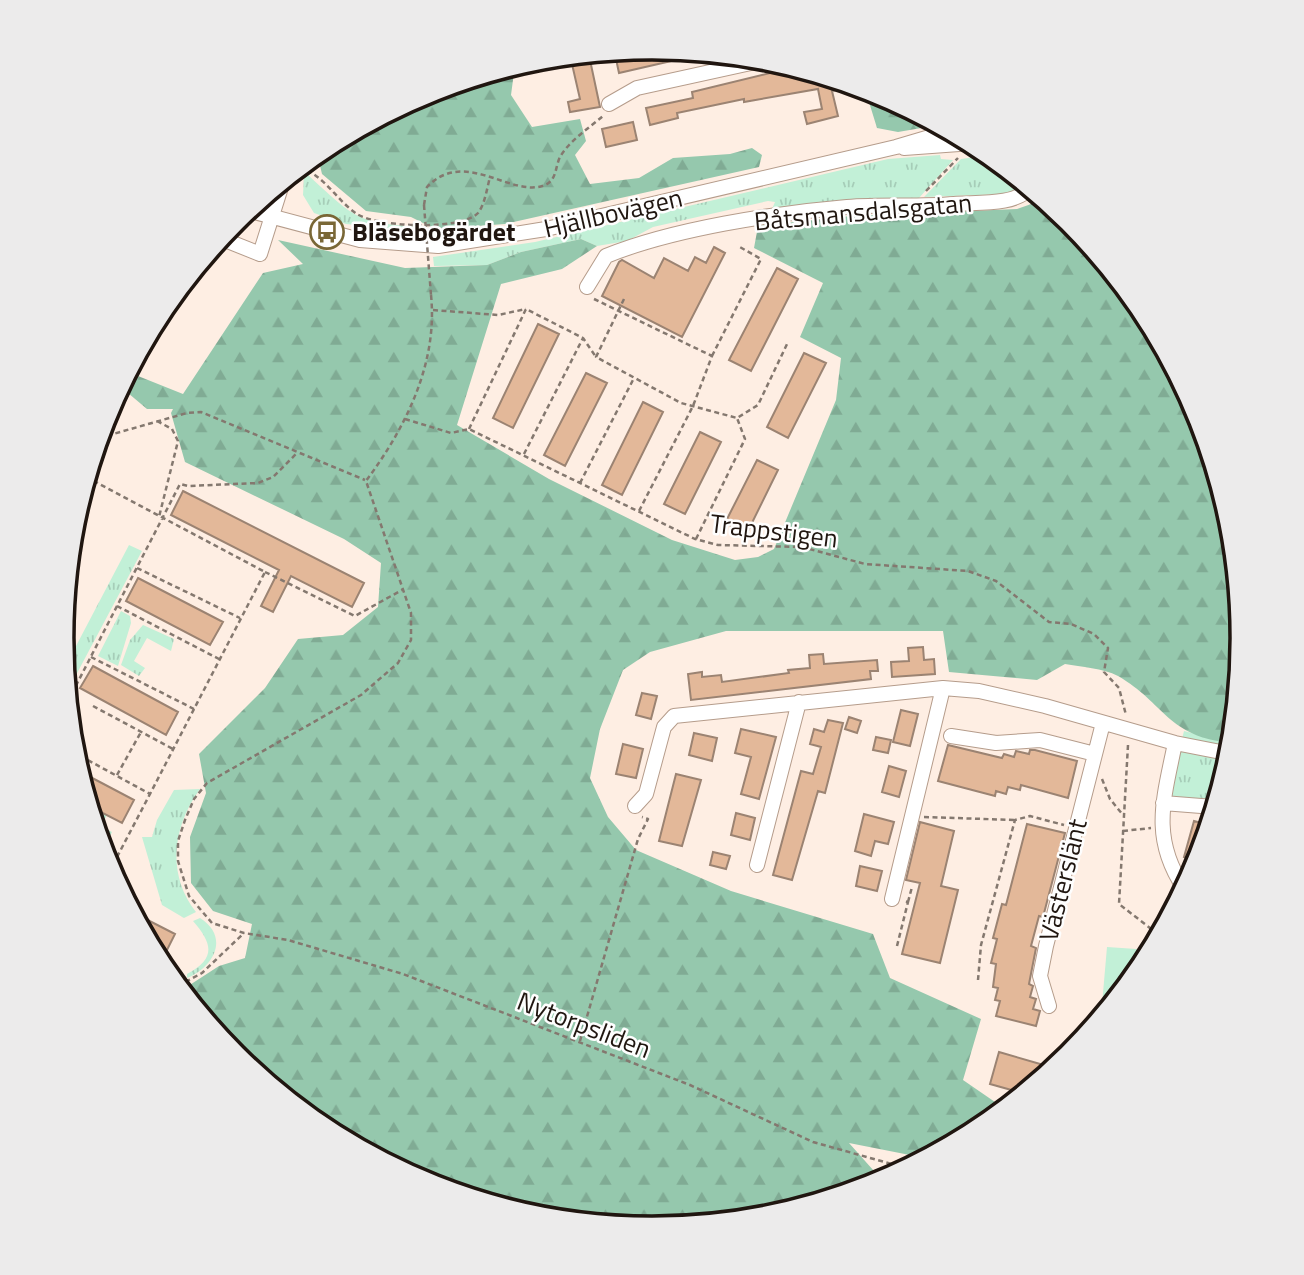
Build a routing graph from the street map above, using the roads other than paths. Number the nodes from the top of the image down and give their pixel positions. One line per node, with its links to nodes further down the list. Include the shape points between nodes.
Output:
1 (737, 66): 2 (street, via 637,88)
2 (609, 104)
3 (937, 135): 4 (street, Hjällbovägen)
4 (896, 147): 5 (street, Hjällbovägen); 9 (street, Hjällbovägen, via 545,229 438,246 360,240)
5 (961, 150)
6 (1022, 194): 11 (street, Båtsmansdalsgatan, via 1017,198 785,214 663,238 606,256)
7 (277, 198): 9 (street)
8 (260, 214): 9 (street, Hjällbovägen)
9 (271, 217): 10 (street, via 260,254)
10 (230, 242)
11 (587, 287)
12 (943, 688): 13 (street); 14 (street, via 979,691); 24 (street)
13 (799, 702): 20 (street, via 674,716 664,727 646,794); 22 (street)
14 (1103, 723): 16 (street); 18 (street, Västerslänt)
15 (951, 736): 18 (street, via 996,743 1040,740)
16 (1175, 743): 17 (street); 19 (street)
17 (1219, 752)
18 (1093, 759): 25 (street, Västerslänt, via 1040,976)
19 (1163, 803): 21 (street); 23 (street, via 1161,827)
20 (635, 806)
21 (1204, 806)
22 (758, 866)
23 (1178, 877)
24 (892, 899)
25 (1049, 1006)

